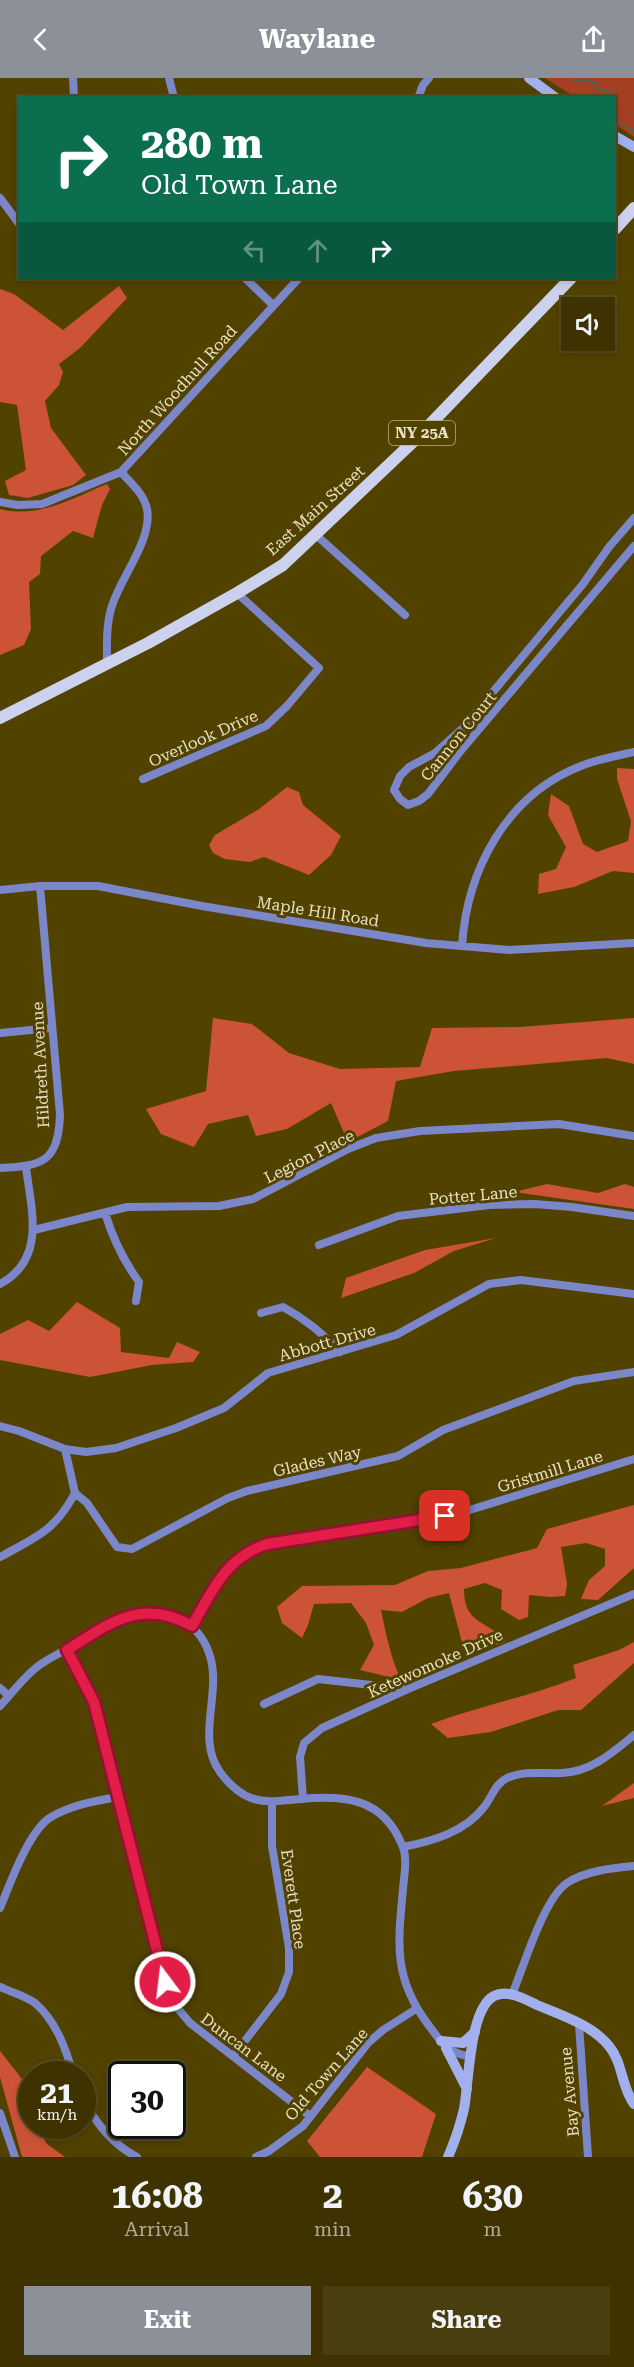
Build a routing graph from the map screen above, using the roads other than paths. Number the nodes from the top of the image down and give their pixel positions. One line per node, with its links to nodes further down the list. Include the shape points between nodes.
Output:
1 (73, 78): 5 (street)
2 (169, 78): 6 (street)
3 (429, 78): 7 (street)
4 (529, 78): 8 (street)
5 (74, 96)
6 (174, 96)
7 (419, 96)
8 (553, 96)
9 (616, 137): 10 (street)
10 (634, 147)
11 (0, 198): 13 (street)
12 (634, 208): 15 (main road)
13 (3, 209): 14 (street)
14 (18, 223)
15 (616, 228)
16 (246, 279): 19 (street)
17 (298, 279): 19 (street, North Woodhull Road)
18 (570, 279): 23 (main road, East Main Street / NY 25A, via 415,440)
19 (273, 305): 20 (street, North Woodhull Road)
20 (121, 472): 21 (street, via 42,504); 29 (street, North Woodhull Road, via 141,494 147,510 147,530 111,609)
21 (0, 502)
22 (634, 518): 25 (street, Cannon Court)
23 (316, 534): 27 (main road, East Main Street / NY 25A, via 283,565); 28 (street)
24 (634, 546): 26 (street, Cannon Court)
25 (588, 576): 26 (street); 30 (street, Cannon Court)
26 (601, 585): 31 (street, Cannon Court)
27 (237, 593): 29 (main road, East Main Street / NY 25A); 34 (street, Overlook Drive, via 318,668 266,726)
28 (405, 615)
29 (107, 664): 32 (main road, East Main Street / NY 25A)
30 (487, 697): 31 (street); 31 (street, Cannon Court, via 462,729 400,776 394,790 400,800 408,805 428,794)
31 (498, 707)
32 (0, 718)
33 (634, 752): 38 (street, via 579,766 554,779 508,821 478,870 468,898)
34 (143, 779)
35 (40, 886): 36 (street, Maple Hill Road); 38 (street, Maple Hill Road, via 98,886); 39 (street, Hildreth Avenue)
36 (0, 890)
37 (634, 943): 38 (street, Maple Hill Road, via 509,950)
38 (462, 946)
39 (52, 1029): 40 (street); 42 (street, Hildreth Avenue, via 59,1130 49,1155 39,1164)
40 (0, 1033)
41 (634, 1136): 44 (street, Legion Place, via 559,1124 420,1131 376,1138 348,1149 253,1199 219,1206 156,1205)
42 (26, 1167): 43 (street); 46 (street)
43 (0, 1168)
44 (105, 1213): 46 (street, Legion Place); 50 (street, via 112,1236 139,1282)
45 (634, 1216): 47 (street, Potter Lane, via 535,1204 489,1205 398,1216)
46 (34, 1230): 48 (street, via 23,1265)
47 (319, 1245)
48 (0, 1284)
49 (634, 1294): 52 (street, Abbott Drive, via 521,1280 489,1284 396,1335)
50 (136, 1301)
51 (261, 1313): 52 (street, via 283,1307 301,1316)
52 (340, 1352): 55 (street, Abbott Drive, via 268,1373 224,1408 176,1428 117,1448 86,1452)
53 (634, 1372): 57 (street, Glades Way, via 574,1381 443,1430 398,1456 238,1495 132,1549 117,1547 87,1503)
54 (0, 1426): 55 (street, Abbott Drive)
55 (65, 1449): 57 (street, Glades Way)
56 (634, 1459): 60 (street, Gristmill Lane, via 460,1513 257,1547 229,1566)
57 (75, 1493): 58 (street, via 53,1526)
58 (0, 1557)
59 (634, 1594): 63 (street, Ketewomoke Drive)
60 (192, 1626): 61 (street, via 176,1616 156,1612 134,1614); 70 (street, via 210,1654 211,1749 218,1770 232,1786 251,1798)
61 (67, 1650): 64 (street, via 40,1664); 68 (street, Duncan Lane, via 94,1702)
62 (0, 1688): 64 (street)
63 (408, 1689): 65 (street, via 318,1679); 69 (street, Ketewomoke Drive, via 322,1728 304,1743 300,1757)
64 (9, 1696): 66 (street)
65 (264, 1704)
66 (0, 1706)
67 (634, 1736): 71 (street, via 585,1769 519,1774 504,1780 468,1823 442,1837)
68 (117, 1797): 73 (street, via 79,1804 49,1818 29,1842); 80 (street, Duncan Lane, via 174,2004 190,2024)
69 (303, 1798): 70 (street); 71 (street, via 346,1798 364,1803 392,1826)
70 (272, 1802): 80 (street, Everett Place, via 272,1846 289,1948 289,1972 281,1994)
71 (403, 1846): 76 (street, via 399,1965)
72 (634, 1866): 75 (street, via 584,1874 566,1883 551,1898)
73 (0, 1908)
74 (0, 1987): 82 (street, via 34,2002 50,2020)
75 (512, 1995): 77 (street); 78 (street, via 496,1995 487,2001)
76 (416, 2009): 79 (street); 86 (street, Old Town Lane, via 368,2043)
77 (579, 2024): 84 (street, via 598,2035 612,2050); 92 (street, Bay Avenue)
78 (475, 2032): 79 (street, via 463,2043); 81 (street)
79 (443, 2045): 81 (street); 83 (street)
80 (234, 2055): 86 (street, Duncan Lane)
81 (471, 2057): 83 (street)
82 (69, 2061)
83 (467, 2089): 91 (street)
84 (634, 2104)
85 (0, 2113): 88 (street)
86 (310, 2116): 90 (street, Old Town Lane, via 269,2151)
87 (96, 2120): 89 (street, via 108,2135)
88 (15, 2157)
89 (137, 2157)
90 (256, 2157)
91 (448, 2157)
92 (588, 2157)

